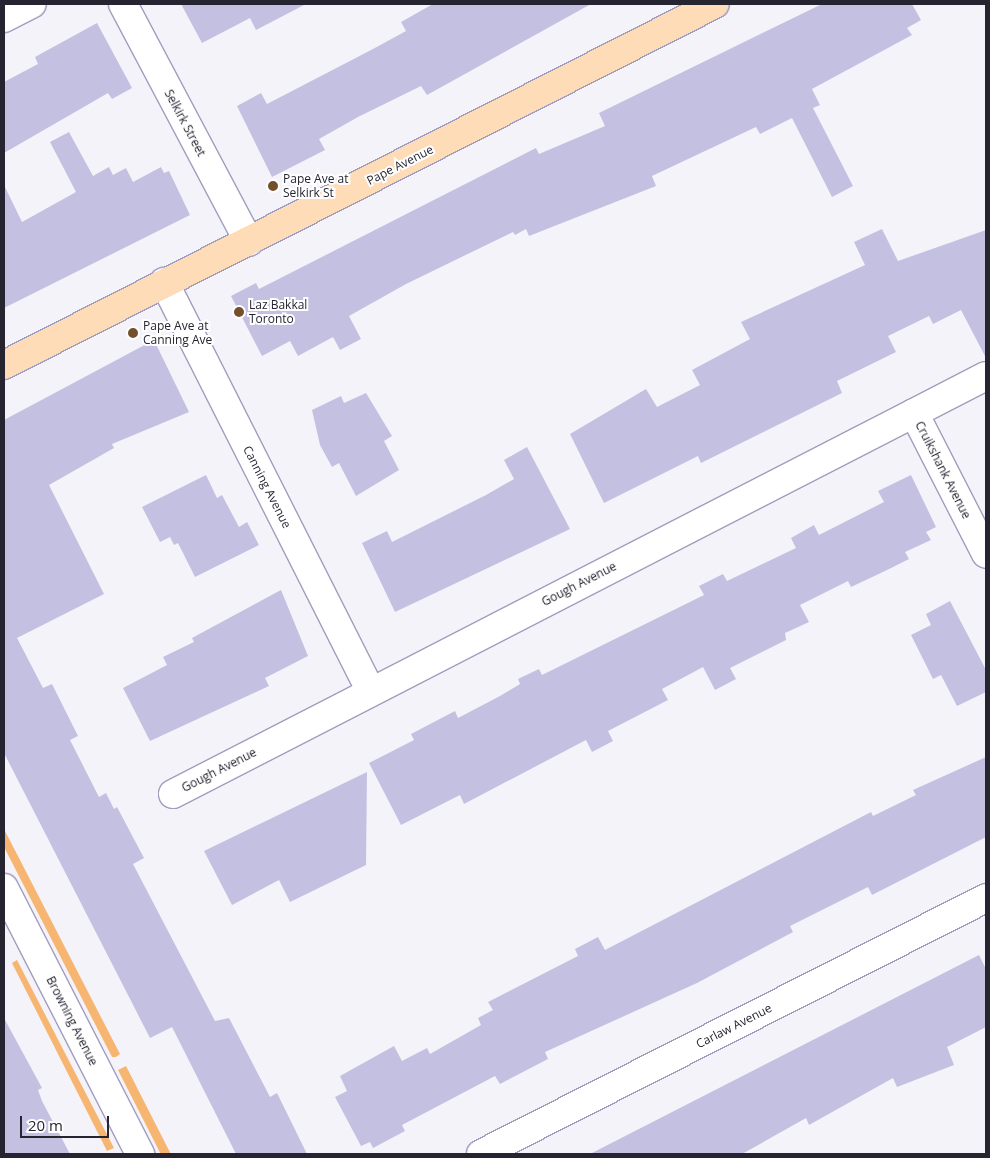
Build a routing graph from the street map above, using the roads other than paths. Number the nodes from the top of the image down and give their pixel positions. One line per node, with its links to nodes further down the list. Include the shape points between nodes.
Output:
1 (32, 4): 4 (street)
2 (123, 4): 5 (street, Selkirk Street)
3 (715, 4): 5 (main road, Pape Avenue)
4 (4, 18)
5 (249, 242): 6 (main road, Pape Avenue)
6 (164, 282): 7 (main road, Pape Avenue); 11 (street, Canning Avenue)
7 (4, 366)
8 (986, 376): 9 (street, Gough Avenue)
9 (914, 412): 10 (street, Cruikshank Avenue); 11 (street, Gough Avenue)
10 (986, 554)
11 (371, 691): 12 (street, Gough Avenue)
12 (173, 794)
13 (4, 888): 15 (street, Browning Avenue)
14 (986, 898): 16 (street, Carlaw Avenue)
15 (140, 1154)
16 (482, 1154)

